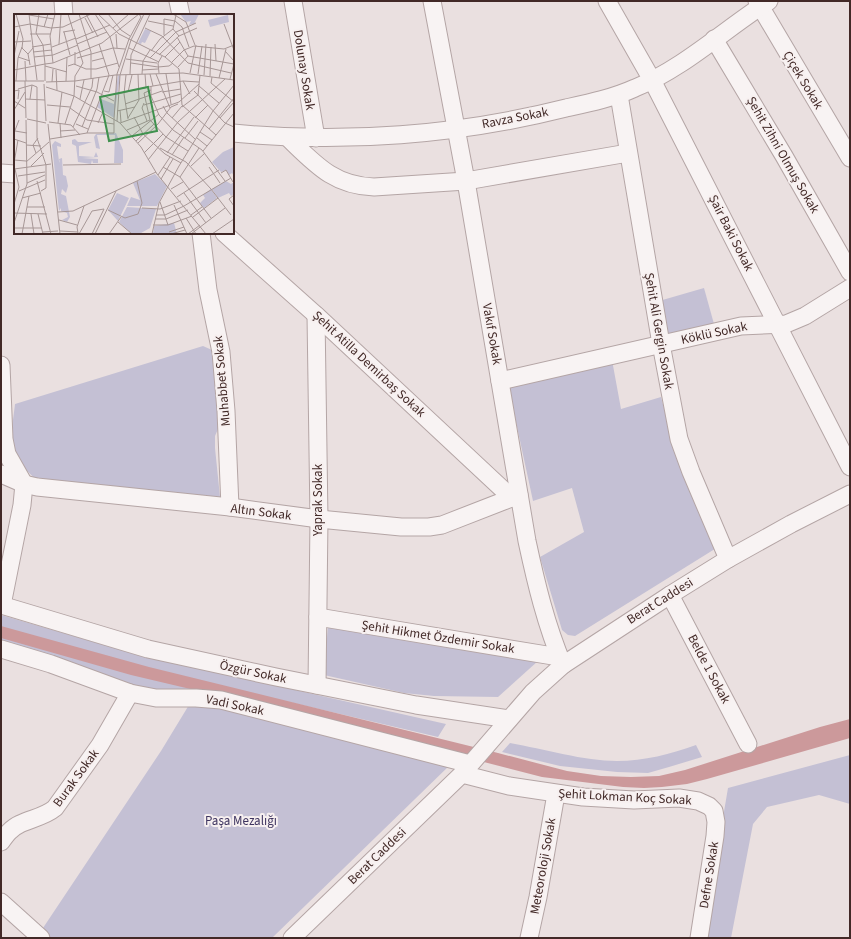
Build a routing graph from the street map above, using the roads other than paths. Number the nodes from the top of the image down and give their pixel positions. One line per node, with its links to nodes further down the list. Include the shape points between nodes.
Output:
1 (63, 1): 7 (street)
2 (178, 1): 8 (street)
3 (293, 1): 15 (street, Dolunay Sokak)
4 (432, 1): 12 (street, Vakıf Sokak)
5 (607, 1): 10 (street, Şair Baki Sokak)
6 (762, 3): 9 (street, Ravza Sokak); 17 (street, Çiçek Sokak)
7 (64, 14)
8 (181, 14)
9 (714, 40): 10 (street, Ravza Sokak); 23 (street, Şehit Zihni Olmuş Sokak)
10 (652, 80): 11 (street, Ravza Sokak); 26 (street, Şair Baki Sokak)
11 (619, 95): 12 (street, Ravza Sokak, via 526,118); 16 (street, Şehit Ali Gergin Sokak)
12 (456, 129): 15 (street, Ravza Sokak); 20 (street, Vakıf Sokak)
13 (234, 133): 14 (street, Ravza Sokak)
14 (288, 138): 15 (street, Ravza Sokak); 20 (street, via 327,172 350,184 374,187)
15 (316, 138)
16 (628, 153): 20 (street); 27 (street, Şehit Ali Gergin Sokak)
17 (850, 158)
18 (1, 173): 19 (street)
19 (14, 174)
20 (466, 181): 29 (street, Vakıf Sokak)
21 (201, 234): 36 (street, Muhabbet Sokak, via 208,290 222,352)
22 (225, 234): 25 (street, Şehit Atilla Demirbaş Sokak)
23 (850, 272)
24 (850, 288): 26 (street, Köklü Sokak, via 805,316)
25 (316, 315): 35 (street, Şehit Atilla Demirbaş Sokak); 37 (street, Yaprak Sokak)
26 (778, 326): 27 (street, Köklü Sokak, via 741,326); 31 (street, Şair Baki Sokak)
27 (661, 344): 29 (street, Köklü Sokak); 38 (street, Şehit Ali Gergin Sokak, via 683,452)
28 (1, 365): 30 (street)
29 (500, 381): 35 (street, Vakıf Sokak)
30 (1, 398): 33 (street, via 7,454)
31 (850, 467)
32 (1, 474): 33 (street, Altın Sokak)
33 (24, 484): 36 (street, Altın Sokak); 40 (street)
34 (850, 494): 38 (street, Berat Caddesi)
35 (515, 496): 37 (street, Altın Sokak, via 442,525 429,527); 43 (street, Vakıf Sokak, via 548,628)
36 (230, 507): 37 (street, Altın Sokak)
37 (319, 519): 41 (street, Yaprak Sokak)
38 (728, 559): 39 (street, Berat Caddesi)
39 (670, 595): 43 (street, Berat Caddesi); 47 (street, Belde 1 Sokak)
40 (1, 605): 44 (street, Özgür Sokak, via 148,649)
41 (318, 617): 43 (street, Şehit Hikmet Özdemir Sokak); 44 (street, Yaprak Sokak)
42 (1, 649): 45 (street, Vadi Sokak)
43 (561, 661): 46 (street, Berat Caddesi)
44 (317, 685): 46 (street, Özgür Sokak, via 416,705)
45 (130, 693): 48 (street, Vadi Sokak, via 156,698 221,700); 51 (street, Burak Sokak, via 100,745 55,808 40,817 20,823)
46 (509, 719): 48 (street, Berat Caddesi)
47 (748, 744)
48 (466, 769): 49 (street, Şehit Lokman Koç Sokak, via 508,786); 54 (street, Berat Caddesi)
49 (556, 794): 50 (street, Şehit Lokman Koç Sokak, via 634,800 684,798 703,803); 55 (street, Meteoroloji Sokak)
50 (714, 811): 56 (street, Defne Sokak, via 715,836)
51 (1, 842)
52 (1, 902): 53 (street)
53 (41, 938)
54 (292, 938)
55 (529, 938)
56 (699, 938)

